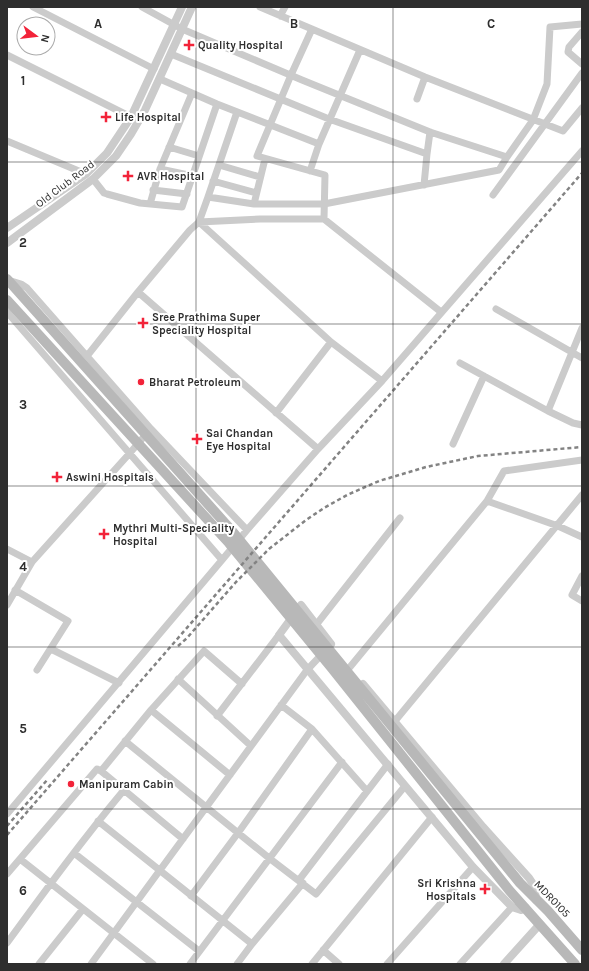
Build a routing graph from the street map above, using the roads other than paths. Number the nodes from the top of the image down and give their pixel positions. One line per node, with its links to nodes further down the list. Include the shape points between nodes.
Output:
1 (33, 7): 16 (street)
2 (142, 7): 9 (street)
3 (182, 7): 9 (street, Old Club Road)
4 (192, 7): 9 (street, Old Club Road)
5 (260, 7): 7 (street)
6 (285, 7): 7 (street)
7 (280, 16): 10 (street)
8 (582, 24): 30 (street, via 550,27 547,84)
9 (178, 26): 13 (street, Old Club Road); 16 (street, Old Club Road); 18 (street)
10 (312, 29): 12 (street); 18 (street)
11 (582, 32): 15 (street, via 569,47 568,52)
12 (360, 50): 19 (street); 22 (street)
13 (171, 54): 20 (street, Old Club Road); 23 (street)
14 (7, 55): 28 (street)
15 (582, 64)
16 (154, 69): 28 (street, Old Club Road)
17 (582, 73): 31 (street)
18 (290, 75): 22 (street); 23 (street)
19 (425, 77): 24 (street); 30 (street)
20 (160, 79): 21 (street); 45 (street, Old Club Road, via 131,134 112,160)
21 (192, 93): 25 (street); 36 (street)
22 (340, 95): 29 (street); 33 (street)
23 (281, 99): 29 (street); 32 (street)
24 (417, 99)
25 (217, 104): 27 (street); 39 (street)
26 (582, 108): 31 (street, via 563,131)
27 (237, 112): 32 (street); 42 (street)
28 (131, 117): 45 (street, Old Club Road)
29 (329, 119): 35 (street); 38 (street)
30 (533, 120): 31 (street); 40 (street)
31 (544, 124): 53 (street)
32 (269, 125): 35 (street); 41 (street, via 257,156)
33 (430, 132): 38 (street); 40 (street)
34 (7, 141): 45 (street)
35 (319, 144): 44 (street)
36 (169, 147): 39 (street); 43 (street)
37 (582, 151): 66 (street)
38 (427, 154): 49 (street)
39 (199, 156): 46 (street)
40 (507, 157): 49 (street, via 499,170)
41 (265, 159): 44 (street); 47 (street)
42 (219, 165): 47 (street); 48 (street)
43 (160, 169): 46 (street); 50 (street)
44 (310, 171): 57 (street, via 325,175)
45 (90, 176): 55 (street, via 107,194); 60 (street, Old Club Road); 61 (street, Old Club Road)
46 (193, 176): 52 (street)
47 (260, 177): 51 (street)
48 (214, 181): 51 (street); 54 (street)
49 (424, 185): 57 (street)
50 (153, 190): 52 (street); 55 (street)
51 (256, 193): 56 (street)
52 (187, 194): 55 (street, via 182,207)
53 (493, 195)
54 (208, 197): 56 (street); 59 (street)
55 (150, 204)
56 (254, 204): 57 (street)
57 (324, 204): 58 (street)
58 (324, 219): 59 (street); 66 (street)
59 (199, 222): 63 (street); 68 (street)
60 (7, 228)
61 (7, 243)
62 (7, 280): 70 (street, via 27,288); 135 (main road, MDR0105 / MDR0105, via 232,531)
63 (138, 292): 70 (street); 76 (street)
64 (8, 305): 81 (street); 138 (main road, via 157,462 229,543)
65 (496, 309): 69 (street)
66 (441, 312): 74 (street)
67 (582, 328): 69 (street)
68 (331, 342): 74 (street); 76 (street)
69 (572, 353): 71 (street); 75 (street)
70 (87, 356): 78 (street)
71 (582, 358)
72 (460, 364): 73 (street)
73 (484, 376): 75 (street); 79 (street)
74 (382, 381): 80 (street)
75 (548, 410): 77 (street)
76 (276, 413): 80 (street)
77 (582, 425)
78 (151, 429): 81 (street); 87 (street)
79 (453, 444)
80 (318, 449): 87 (street)
81 (129, 454): 90 (street); 91 (street)
82 (582, 460): 84 (street, via 504,471)
83 (582, 495): 86 (street)
84 (487, 501): 86 (street); 100 (street)
85 (400, 518): 96 (street)
86 (558, 526): 88 (street); 109 (street)
87 (247, 530): 90 (street)
88 (582, 537)
89 (7, 549): 91 (street)
90 (222, 560): 104 (street)
91 (32, 562): 93 (street)
92 (582, 576): 94 (street, via 572,595)
93 (15, 590): 95 (street); 99 (street, via 68,621)
94 (582, 601)
95 (7, 605)
96 (316, 625): 97 (street, via 301,605); 98 (street)
97 (279, 635): 102 (street); 105 (street)
98 (331, 644): 100 (street); 102 (street)
99 (51, 649): 101 (street); 104 (street)
100 (350, 667): 109 (street)
101 (37, 670)
102 (307, 670): 106 (street); 114 (street)
103 (178, 679): 105 (street, via 204,651); 107 (street); 108 (street)
104 (119, 683): 121 (street)
105 (242, 684): 108 (street)
106 (281, 705): 110 (street); 112 (street)
107 (151, 710): 111 (street); 116 (street)
108 (217, 716): 112 (street)
109 (395, 722): 135 (street, via 529,878 535,888)
110 (312, 729): 113 (street); 124 (street)
111 (125, 741): 115 (street); 120 (street)
112 (251, 746): 116 (street)
113 (342, 762): 119 (street); 127 (street)
114 (388, 764): 117 (street); 119 (street)
115 (101, 770): 118 (street); 128 (street, via 97,768)
116 (230, 775): 120 (street)
117 (405, 786): 122 (street); 132 (street, via 316,894)
118 (124, 790): 123 (street); 125 (street)
119 (367, 791): 132 (street)
120 (206, 807): 124 (street); 125 (street)
121 (7, 814)
122 (432, 817): 129 (street); 145 (street)
123 (98, 821): 126 (street); 130 (street)
124 (238, 833): 127 (street); 134 (street)
125 (183, 839): 130 (street)
126 (74, 853): 133 (street); 136 (street)
127 (269, 858): 132 (street); 140 (street)
128 (20, 859): 131 (street); 133 (street)
129 (473, 867): 137 (street); 157 (street)
130 (160, 870): 134 (street); 136 (street)
131 (7, 874)
132 (301, 881): 144 (street)
133 (50, 883): 139 (street); 143 (street)
134 (191, 896): 140 (street)
135 (536, 900): 146 (main road, MDR0105)
136 (137, 902): 142 (street); 147 (street)
137 (512, 906): 138 (street, via 521,910); 158 (street)
138 (526, 908): 141 (main road)
139 (83, 909): 142 (street); 149 (street)
140 (221, 921): 144 (street); 147 (street)
141 (540, 924): 159 (street); 160 (main road)
142 (114, 933): 148 (street); 150 (street)
143 (7, 943)
144 (252, 944): 154 (street)
145 (323, 950): 155 (street); 156 (street)
146 (582, 950)
147 (199, 951): 153 (street)
148 (144, 957): 151 (street); 152 (street)
149 (39, 964)
150 (91, 964)
151 (140, 964)
152 (153, 964)
153 (190, 964)
154 (237, 964)
155 (312, 964)
156 (339, 964)
157 (387, 964)
158 (460, 964)
159 (504, 964)
160 (575, 964)

